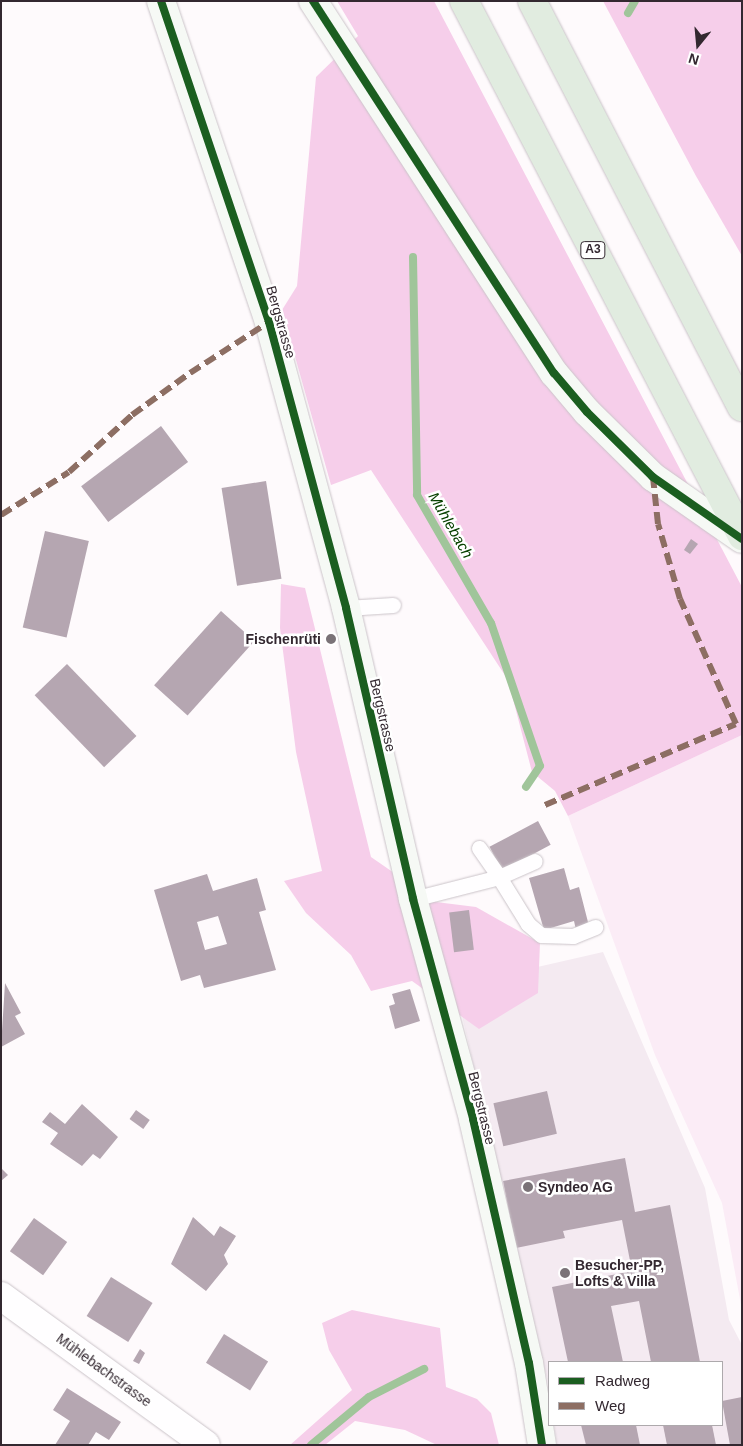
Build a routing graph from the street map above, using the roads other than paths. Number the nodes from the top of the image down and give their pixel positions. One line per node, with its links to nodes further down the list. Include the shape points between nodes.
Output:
1 (162, 1): 8 (street, Bergstrasse, via 269,322)
2 (313, 1): 6 (street, via 554,373 587,412 654,477)
3 (464, 1): 6 (highway, A3)
4 (532, 1): 5 (highway)
5 (742, 406)
6 (742, 538)
7 (393, 605): 8 (lane)
8 (346, 608): 12 (street, Bergstrasse)
9 (479, 848): 11 (lane)
10 (535, 861): 11 (lane)
11 (499, 877): 12 (lane); 13 (lane, via 528,924 541,936 573,936)
12 (413, 899): 16 (street, Bergstrasse, via 473,1119 530,1363)
13 (596, 927)
14 (1, 1296): 15 (street, Mühlebachstrasse)
15 (206, 1445)
16 (542, 1445)

